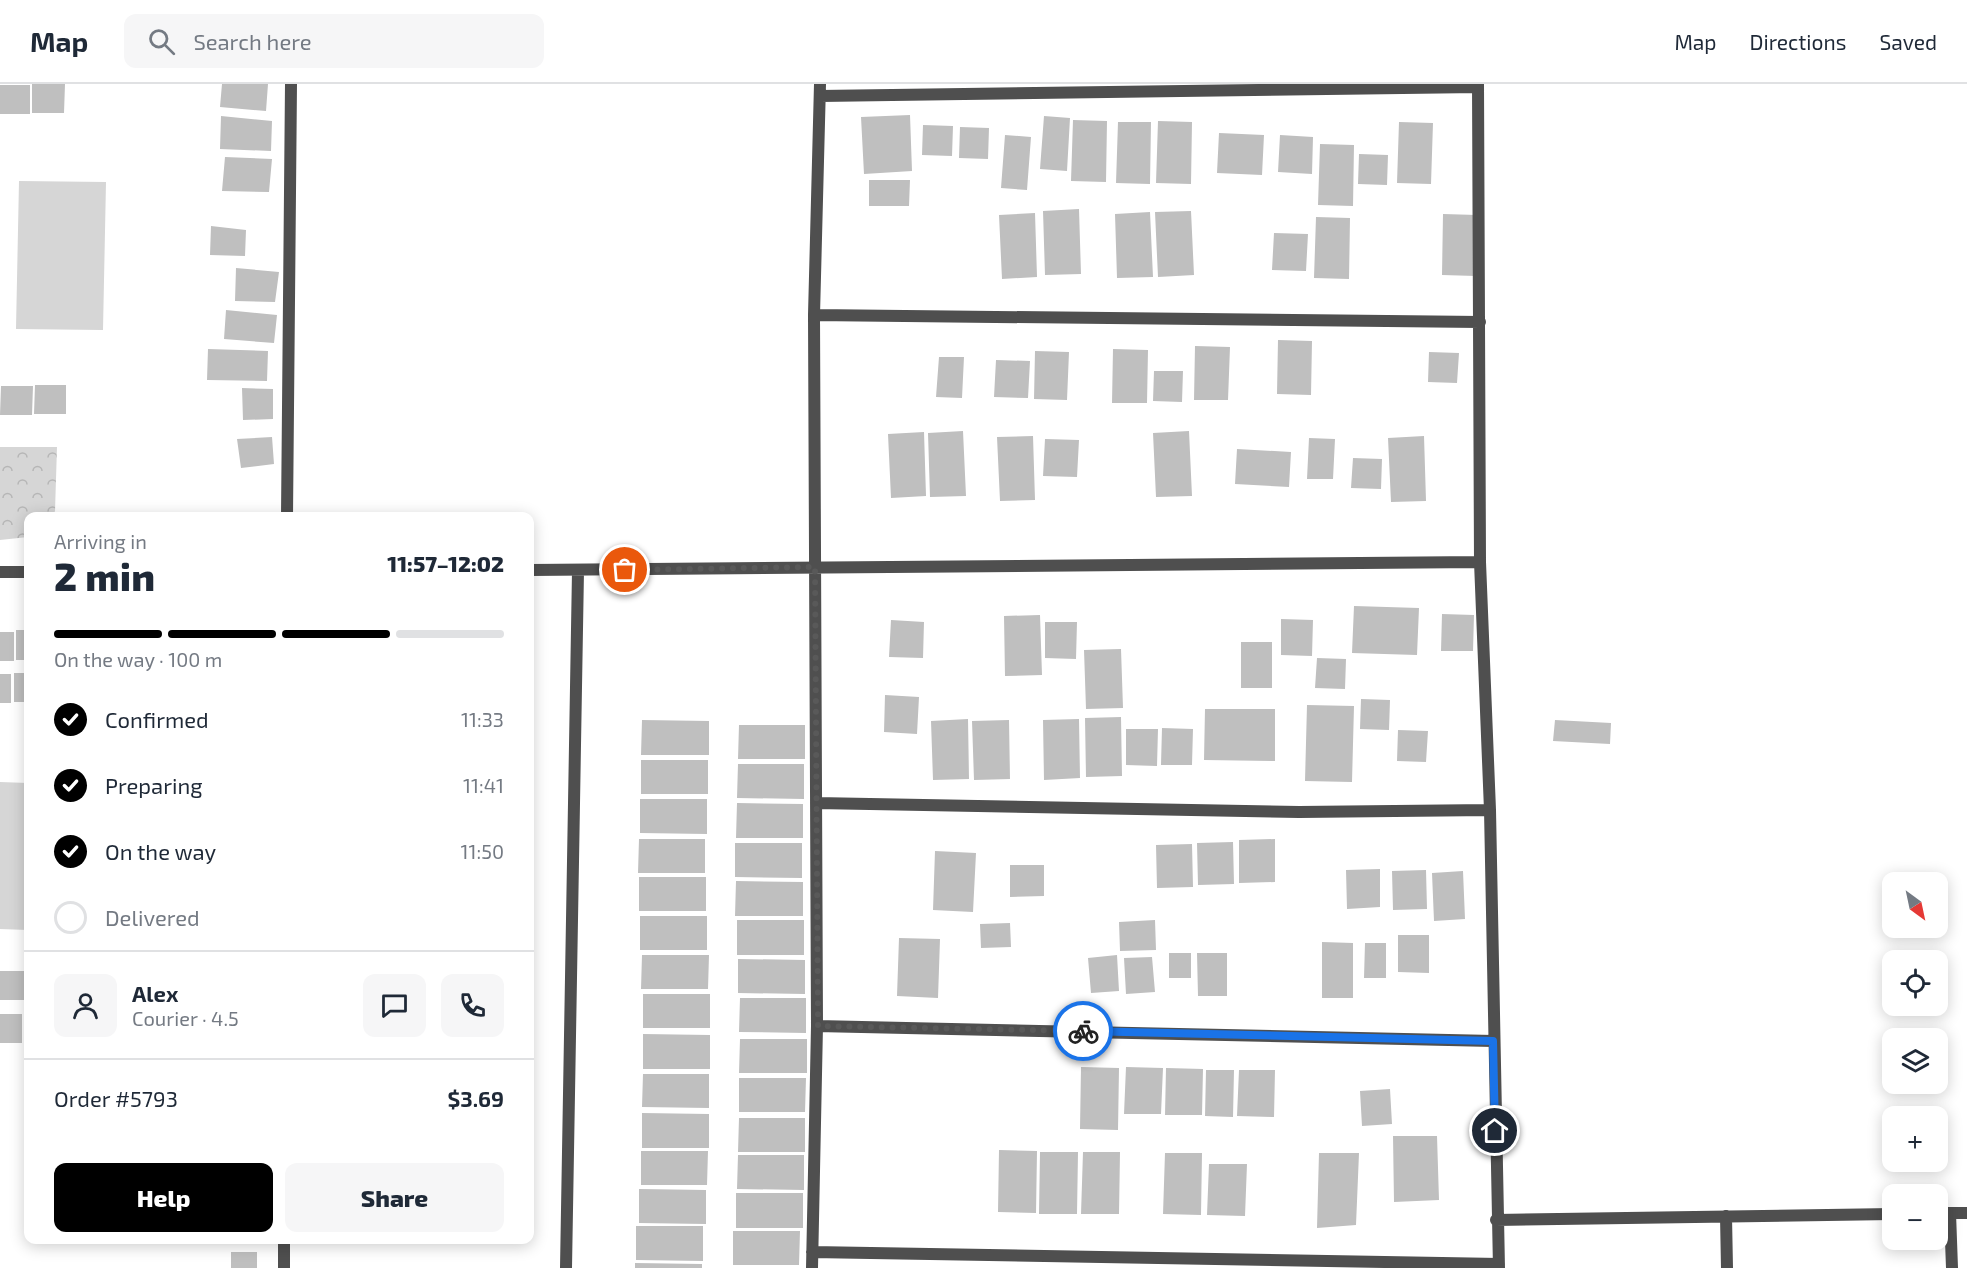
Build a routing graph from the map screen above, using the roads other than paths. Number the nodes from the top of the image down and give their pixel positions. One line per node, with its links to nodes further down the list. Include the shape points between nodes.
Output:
1 (291, 84): 6 (street)
2 (1478, 85): 3 (street); 5 (street)
3 (820, 90): 4 (street)
4 (814, 315): 5 (street); 8 (street)
5 (1480, 322): 7 (street)
6 (287, 512)
7 (1480, 562): 8 (street); 14 (street)
8 (815, 567): 10 (street); 13 (street)
9 (534, 570): 10 (street)
10 (578, 571): 27 (street)
11 (0, 572): 12 (street)
12 (24, 572)
13 (816, 803): 14 (street, via 1299,812); 15 (street)
14 (1490, 810): 16 (street)
15 (818, 1026): 16 (street); 24 (street)
16 (1493, 1041): 21 (street)
17 (1948, 1213): 18 (street)
18 (1967, 1213)
19 (1882, 1214): 20 (street)
20 (1726, 1216): 21 (street); 29 (street)
21 (1496, 1220): 25 (street)
22 (1948, 1240): 30 (street)
23 (284, 1244): 26 (street)
24 (812, 1252): 25 (street); 28 (street)
25 (1499, 1266)
26 (284, 1268)
27 (566, 1268)
28 (812, 1268)
29 (1727, 1268)
30 (1952, 1268)

